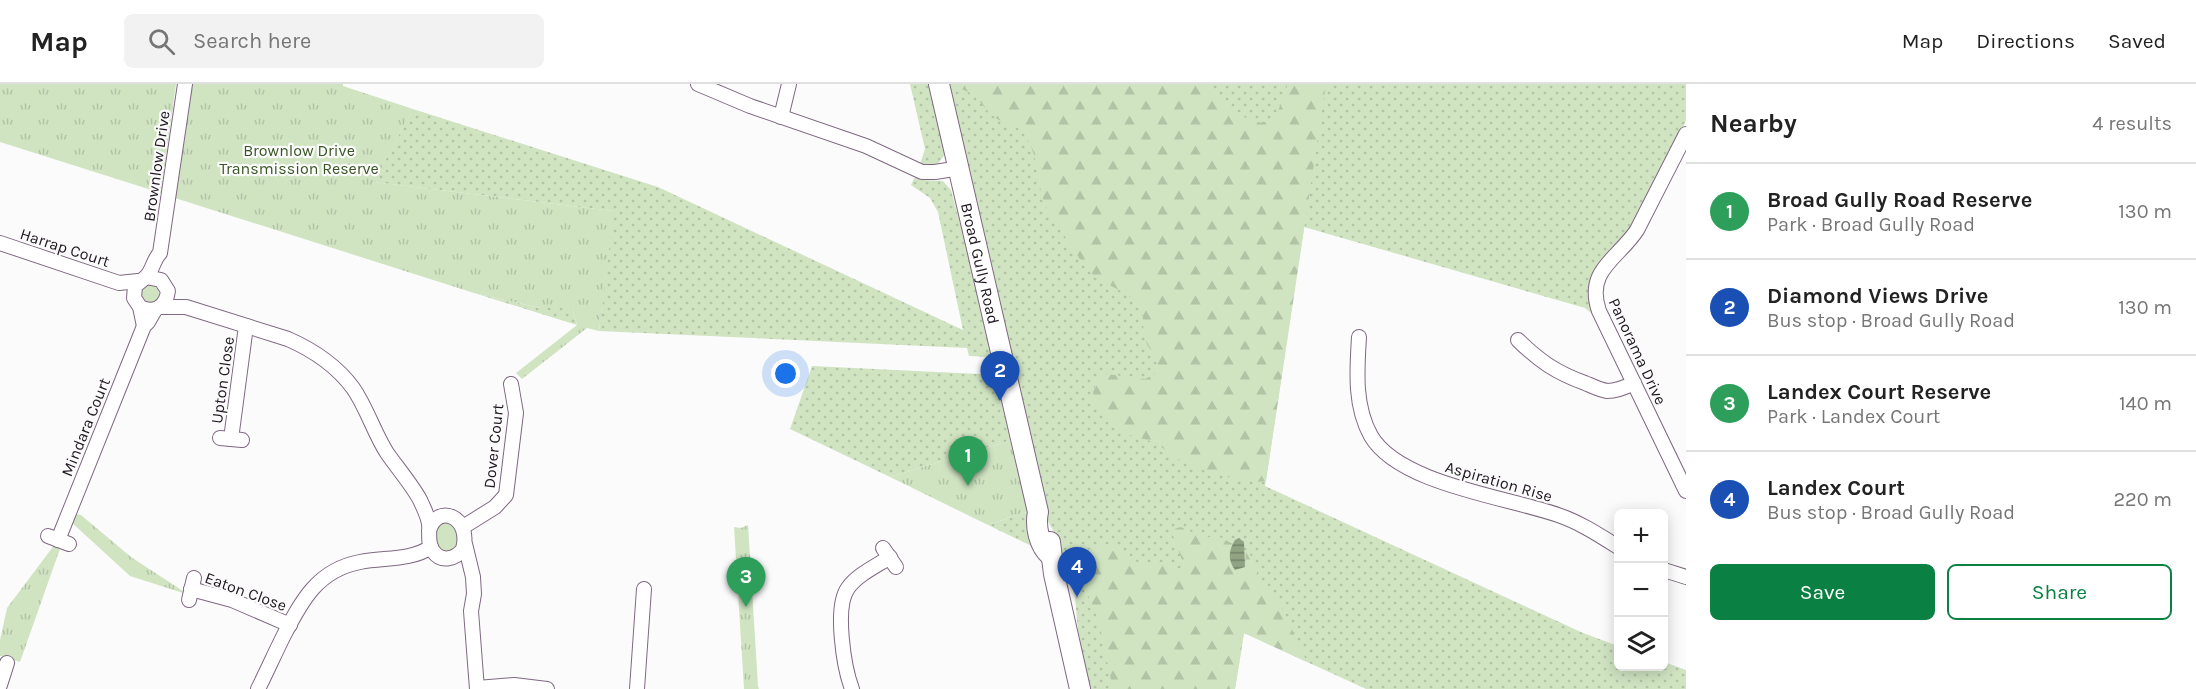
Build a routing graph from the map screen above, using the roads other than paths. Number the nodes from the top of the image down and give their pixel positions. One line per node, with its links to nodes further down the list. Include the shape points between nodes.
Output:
1 (184, 84): 9 (street, Brownlow Drive)
2 (698, 84): 5 (street)
3 (789, 84): 5 (street)
4 (939, 84): 7 (street, Broad Gully Road)
5 (781, 117): 7 (street, via 866,146 922,172)
6 (1686, 134): 20 (street, Panorama Drive, via 1637,230 1600,271 1597,280 1599,311)
7 (960, 168): 47 (street, Broad Gully Road, via 1038,512 1050,532 1050,555)
8 (0, 243): 11 (street, Harrap Court)
9 (160, 254): 10 (street, Brownlow Drive); 12 (street, Brownlow Drive, via 164,259)
10 (142, 279): 11 (street, Harrap Court); 12 (street, via 156,277); 13 (street, via 133,292)
11 (119, 282): 13 (street, Harrap Court)
12 (166, 287): 14 (street); 15 (street, via 166,300)
13 (137, 303): 15 (street, via 145,310); 16 (street)
14 (186, 307): 15 (street); 17 (street)
15 (158, 309): 16 (street, Mindara Court)
16 (144, 326): 28 (street, Mindara Court)
17 (246, 326): 22 (street, Upton Close); 24 (street, via 304,345 344,377 385,450)
18 (1359, 337): 30 (street, Aspiration Rise, via 1359,401 1365,422 1381,449 1433,480 1561,516)
19 (1518, 340): 20 (street, via 1557,371 1600,389 1615,390)
20 (1634, 383): 23 (street, Panorama Drive)
21 (511, 384): 26 (street, Dover Court, via 516,413 506,495 495,507)
22 (231, 439)
23 (1686, 491)
24 (421, 501): 25 (street); 27 (street)
25 (445, 516): 26 (street, via 457,519); 27 (street, via 435,521)
26 (463, 526): 29 (street)
27 (429, 531): 31 (street)
28 (58, 540)
29 (465, 544): 33 (street, via 460,553); 38 (street, via 473,577)
30 (1614, 544)
31 (431, 548): 33 (street, via 437,556); 39 (street, via 416,555 361,562 329,573 306,595)
32 (890, 557): 46 (street, via 851,584 843,597 844,665)
33 (448, 559): 38 (street, via 463,574)
34 (1668, 571): 35 (street)
35 (1686, 577)
36 (191, 589): 39 (street, Eaton Close, via 232,600)
37 (644, 589): 45 (street)
38 (471, 611): 42 (street)
39 (290, 625): 43 (street)
40 (8, 664): 41 (street)
41 (0, 685)
42 (477, 688): 44 (street, via 514,685)
43 (258, 689)
44 (548, 689)
45 (637, 689)
46 (852, 689)
47 (1080, 689)

